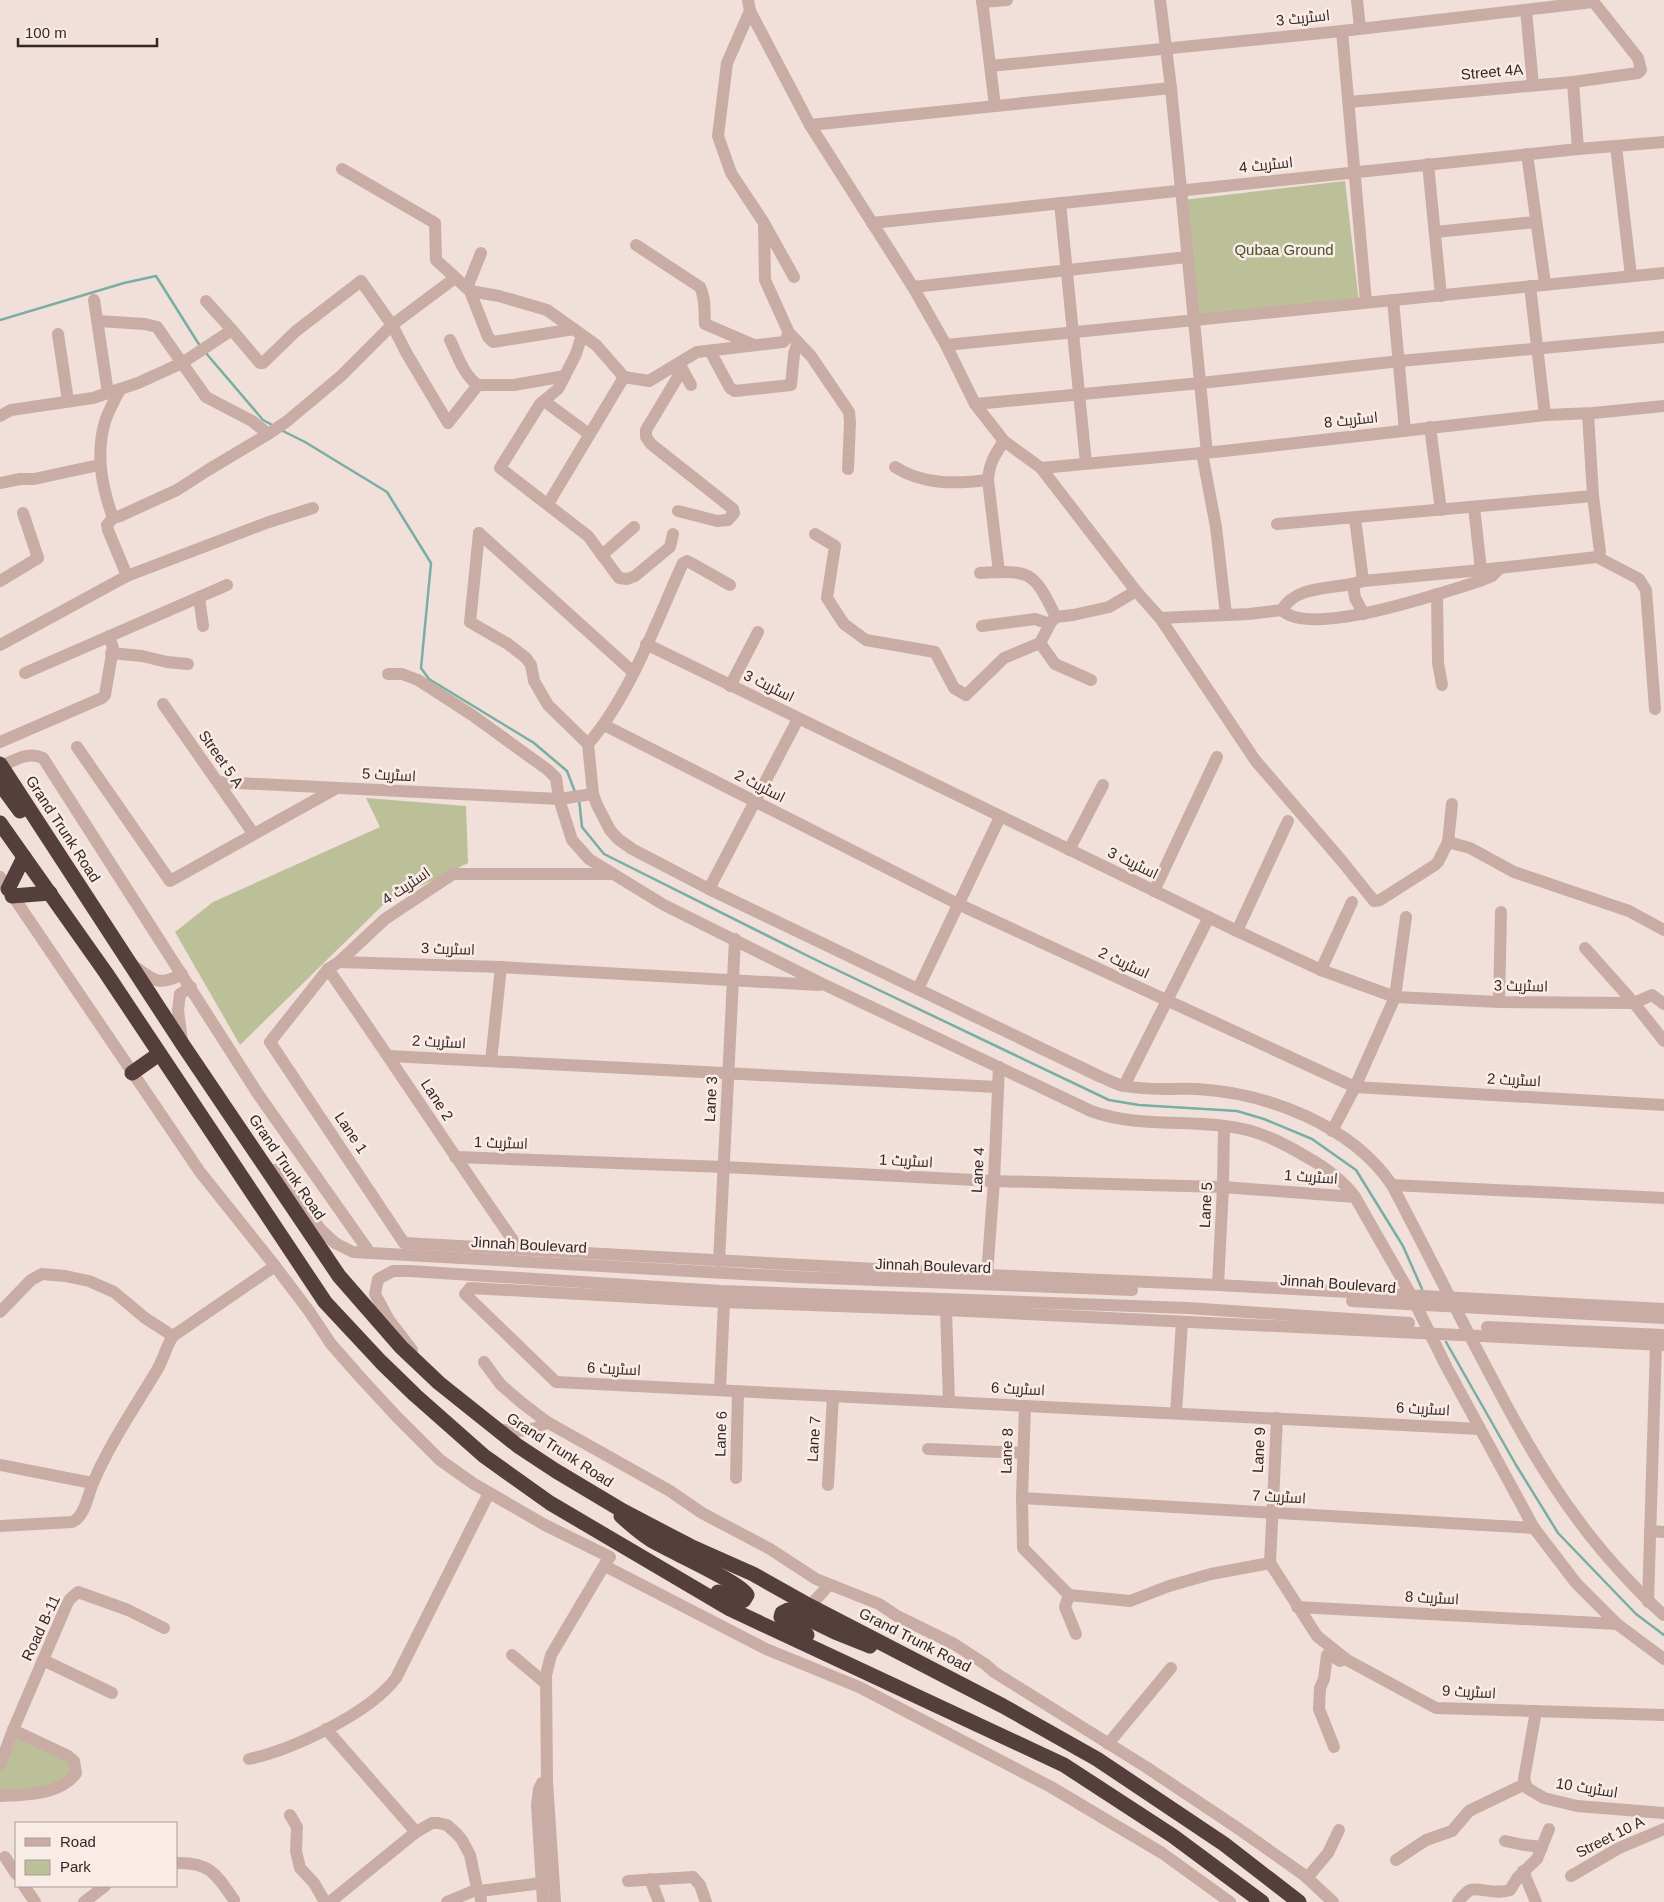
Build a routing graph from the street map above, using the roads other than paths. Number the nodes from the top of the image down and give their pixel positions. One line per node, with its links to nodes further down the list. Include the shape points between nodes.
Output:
1 (1007, 0): 4 (street)
2 (1160, 0): 10 (street)
3 (1357, 0): 8 (street)
4 (982, 1): 11 (street)
5 (1593, 1): 7 (street, اسٹریٹ 3); 12 (street, Street 4A, via 1638,58 1641,70)
6 (749, 6): 17 (street); 27 (street, via 727,63 718,136 731,173)
7 (1526, 10): 8 (street, اسٹریٹ 3); 13 (street)
8 (1360, 28): 9 (street, اسٹریٹ 3)
9 (1342, 31): 10 (street, اسٹریٹ 3); 15 (street)
10 (1166, 48): 11 (street, اسٹریٹ 3); 14 (street)
11 (990, 66): 16 (street)
12 (1573, 82): 13 (street, Street 4A); 20 (street)
13 (1533, 85): 15 (street, Street 4A)
14 (1171, 88): 16 (street); 25 (street)
15 (1349, 102): 24 (street)
16 (995, 106): 17 (street)
17 (810, 125): 29 (street)
18 (1664, 142): 19 (street, اسٹریٹ 4)
19 (1616, 146): 20 (street, اسٹریٹ 4); 36 (street)
20 (1578, 148): 21 (street, اسٹریٹ 4)
21 (1527, 154): 22 (street, اسٹریٹ 4); 28 (street)
22 (1428, 164): 24 (street, اسٹریٹ 4); 30 (street)
23 (342, 169): 38 (street, via 435,223 436,260)
24 (1356, 172): 25 (street, اسٹریٹ 4); 47 (street)
25 (1181, 190): 26 (street, اسٹریٹ 4); 33 (street)
26 (1060, 203): 29 (street, اسٹریٹ 4); 34 (street)
27 (764, 222): 37 (street); 56 (street, via 765,280)
28 (1535, 222): 30 (street); 39 (street)
29 (872, 223): 41 (street)
30 (1435, 232): 43 (street)
31 (636, 245): 58 (street, via 700,287 705,324)
32 (481, 253): 42 (street)
33 (1187, 257): 34 (street); 48 (street)
34 (1067, 271): 41 (street); 53 (street)
35 (1664, 273): 36 (street)
36 (1631, 276): 39 (street)
37 (794, 277)
38 (455, 278): 42 (street); 50 (street)
39 (1545, 284): 40 (street)
40 (1530, 286): 43 (street); 60 (street)
41 (913, 287): 59 (street)
42 (468, 289): 52 (street, via 547,310); 52 (street, via 488,338 493,342)
43 (1441, 296): 45 (street)
44 (94, 300): 49 (street)
45 (1393, 300): 47 (street); 62 (street)
46 (206, 301): 51 (street)
47 (1366, 302): 48 (street)
48 (1194, 320): 53 (street); 67 (street)
49 (98, 321): 63 (street, via 157,327); 70 (street)
50 (392, 325): 51 (street, via 361,281 296,331 263,363); 68 (street, via 448,423); 80 (street, via 341,376)
51 (232, 330): 63 (street)
52 (578, 332): 65 (street, via 576,354); 66 (street, via 596,345)
53 (1073, 333): 59 (street); 71 (street)
54 (58, 334): 73 (street)
55 (1664, 337): 60 (street)
56 (794, 338): 58 (street); 61 (street, via 792,385 734,391); 89 (street, via 812,356 849,412)
57 (450, 340): 68 (street, via 465,370)
58 (755, 345): 61 (street)
59 (946, 345): 74 (street)
60 (1536, 349): 62 (street); 78 (street)
61 (710, 351): 64 (street, via 697,352)
62 (1400, 361): 67 (street); 81 (street)
63 (182, 363): 70 (street); 80 (street, via 206,397)
64 (680, 367): 66 (street, via 649,381); 69 (street); 97 (street, via 646,430 646,437 734,513 725,521)
65 (565, 376): 68 (street, via 514,385); 72 (street, via 558,389)
66 (624, 377): 82 (street)
67 (1201, 383): 71 (street); 84 (street)
68 (478, 385)
69 (691, 385)
70 (114, 391): 73 (street); 86 (street, via 104,424)
71 (1079, 393): 74 (street); 85 (street)
72 (544, 401): 82 (street); 93 (street, via 500,468)
73 (68, 402): 77 (street, via 11,410)
74 (975, 404): 83 (street)
75 (1664, 406): 76 (street, اسٹریٹ 8)
76 (1588, 414): 78 (street, اسٹریٹ 8); 92 (street)
77 (0, 416)
78 (1545, 416): 79 (street, اسٹریٹ 8)
79 (1430, 427): 81 (street, اسٹریٹ 8); 96 (street)
80 (274, 430): 99 (street, via 177,490)
81 (1405, 431): 84 (street, اسٹریٹ 8)
82 (589, 434): 93 (street)
83 (1004, 441): 88 (street); 90 (street, via 992,458)
84 (1205, 453): 85 (street, اسٹریٹ 8); 121 (street)
85 (1086, 463): 88 (street, اسٹریٹ 8)
86 (99, 465): 91 (street); 99 (street, via 104,494)
87 (894, 467): 90 (street, via 924,480 966,483)
88 (1041, 468): 116 (street)
89 (848, 469)
90 (988, 480): 109 (street)
91 (0, 483)
92 (1593, 496): 94 (street); 106 (street, via 1600,552)
93 (548, 504): 105 (street, via 588,536)
94 (1474, 507): 96 (street); 108 (street)
95 (313, 508): 111 (street)
96 (1441, 510): 100 (street)
97 (678, 511)
98 (23, 514): 112 (street, via 38,558)
99 (113, 518): 111 (street, via 107,525 108,530)
100 (1355, 518): 101 (street); 113 (street)
101 (1277, 524)
102 (634, 527): 105 (street)
103 (673, 534): 105 (street, via 670,547 627,579 619,578)
104 (815, 534): 128 (street, via 835,546 827,598 844,624 866,640 934,652 954,688 966,695 1004,658)
105 (602, 555)
106 (1597, 557): 107 (street); 140 (street, via 1639,579 1646,590)
107 (1500, 568): 108 (street); 117 (street, via 1480,581)
108 (1481, 570): 113 (street)
109 (999, 572): 110 (street); 123 (street, via 1017,573 1034,579 1042,590)
110 (980, 573)
111 (127, 576): 130 (street)
112 (0, 581)
113 (1358, 582): 119 (street, via 1305,592 1286,602); 120 (street, via 1355,598)
114 (227, 585): 118 (street)
115 (730, 585): 129 (street, via 687,562 683,563)
116 (1136, 591): 122 (street); 123 (street, via 1109,607)
117 (1437, 594): 120 (street); 137 (street, via 1438,663)
118 (199, 597): 124 (street); 127 (street)
119 (1282, 610): 120 (street, via 1287,615 1303,619); 121 (street)
120 (1364, 614)
121 (1226, 615): 122 (street)
122 (1160, 618): 162 (street, via 1255,760 1374,901 1435,865)
123 (1053, 620): 125 (street, via 1035,619); 128 (street)
124 (203, 626)
125 (982, 626)
126 (758, 632): 138 (street)
127 (109, 636): 131 (street, via 113,648); 134 (street)
128 (1040, 643): 136 (street, via 1055,664)
129 (646, 644): 133 (street); 138 (street, اسٹریٹ 3)
130 (0, 645)
131 (111, 653): 132 (street); 143 (street, via 107,692 102,698)
132 (188, 664)
133 (633, 672): 142 (street); 144 (street, via 479,533 470,622 526,658 534,681 548,704)
134 (25, 673)
135 (388, 674): 153 (street, via 402,674 418,680 539,762 556,778)
136 (1091, 680)
137 (1442, 685)
138 (730, 686): 141 (street, اسٹریٹ 3)
139 (163, 704): 148 (street, Street 5 A)
140 (1655, 709)
141 (798, 719): 154 (street); 157 (street, اسٹریٹ 3)
142 (604, 725): 144 (street); 154 (street, اسٹریٹ 2)
143 (0, 742)
144 (588, 744): 152 (street)
145 (77, 747): 161 (street, via 170,881)
146 (1217, 757): 168 (street)
147 (1, 765): 159 (highway, Grand Trunk Road); 184 (street, via 34,754 43,758)
148 (218, 782): 151 (street, اسٹریٹ 5); 161 (street, Street 5 A)
149 (0, 784): 159 (highway, via 23,815)
150 (1103, 785): 163 (street)
151 (336, 789): 153 (street, اسٹریٹ 5); 161 (street)
152 (590, 794): 153 (street, اسٹریٹ 5); 167 (street, via 618,839)
153 (564, 799): 165 (street, via 572,840 589,859)
154 (755, 802): 167 (street); 171 (street, اسٹریٹ 2)
155 (1452, 804): 162 (street)
156 (0, 810): 160 (highway)
157 (1000, 817): 163 (street, اسٹریٹ 3); 171 (street)
158 (1288, 821): 176 (street)
159 (40, 825): 180 (highway, Grand Trunk Road)
160 (3, 826): 164 (highway)
161 (253, 833)
162 (1448, 842): 175 (street, via 1470,848 1514,872 1629,911)
163 (1069, 850): 168 (street, اسٹریٹ 3)
164 (24, 857): 166 (highway); 169 (highway)
165 (612, 874): 177 (street, via 664,905); 179 (street, اسٹریٹ 4, via 453,874 385,919)
166 (7, 887): 169 (highway); 201 (street)
167 (709, 889): 188 (street)
168 (1154, 890): 173 (street, اسٹریٹ 3)
169 (50, 893): 197 (highway)
170 (1352, 902): 183 (street)
171 (958, 904): 188 (street); 190 (street, اسٹریٹ 2)
172 (1501, 912): 191 (street)
173 (1209, 918): 176 (street, اسٹریٹ 3); 190 (street)
174 (1406, 918): 189 (street)
175 (1664, 930)
176 (1237, 931): 183 (street, اسٹریٹ 3)
177 (735, 939): 185 (street, Lane 3); 186 (street)
178 (1585, 948): 192 (street)
179 (339, 962): 181 (street, اسٹریٹ 3); 182 (street, اسٹریٹ 4)
180 (130, 963): 184 (street, via 158,981 168,982); 196 (highway, Grand Trunk Road)
181 (501, 967): 185 (street, اسٹریٹ 3); 199 (street)
182 (328, 969): 195 (street, اسٹریٹ 4); 198 (street, Lane 2)
183 (1321, 970): 189 (street, اسٹریٹ 3)
184 (182, 974): 187 (street)
185 (733, 980): 186 (street, اسٹریٹ 3); 202 (street, Lane 3)
186 (825, 985): 200 (street)
187 (191, 987): 196 (street, via 180,994 178,1010); 218 (street, via 258,1094)
188 (918, 989): 203 (street)
189 (1395, 997): 191 (street, اسٹریٹ 3); 205 (street)
190 (1167, 1001): 203 (street); 205 (street, اسٹریٹ 2)
191 (1499, 1002): 192 (street, اسٹریٹ 3)
192 (1634, 1004): 193 (street, via 1652,995); 194 (street)
193 (1664, 1004)
194 (1664, 1041)
195 (270, 1042): 217 (street, Lane 1, via 404,1243)
196 (183, 1045): 209 (highway, Grand Trunk Road)
197 (159, 1054): 201 (highway); 270 (highway, via 325,1302 418,1398 484,1456)
198 (389, 1056): 199 (street, اسٹریٹ 2); 210 (street, Lane 2)
199 (491, 1061): 202 (street, اسٹریٹ 2)
200 (999, 1066): 204 (street, Lane 4); 207 (street, via 1104,1116 1144,1122)
201 (132, 1072): 222 (street, via 200,1172)
202 (729, 1074): 204 (street, اسٹریٹ 2); 211 (street, Lane 3)
203 (1124, 1086): 208 (street, via 1198,1089 1244,1095 1290,1109)
204 (997, 1087): 212 (street, Lane 4)
205 (1355, 1087): 206 (street, اسٹریٹ 2); 208 (street)
206 (1664, 1105)
207 (1224, 1126): 214 (street, Lane 5); 215 (street, via 1267,1135 1283,1142 1334,1174)
208 (1332, 1131): 213 (street, via 1363,1153)
209 (249, 1142): 218 (street, Jinnah Boulevard, via 335,1243 353,1252); 244 (highway, Grand Trunk Road, via 339,1276 401,1347)
210 (455, 1157): 211 (street, اسٹریٹ 1); 217 (street, Lane 2)
211 (724, 1167): 212 (street, اسٹریٹ 1); 220 (street, Lane 3)
212 (994, 1182): 214 (street, اسٹریٹ 1); 224 (street, Lane 4)
213 (1392, 1185): 216 (street); 232 (street)
214 (1223, 1187): 215 (street, اسٹریٹ 1); 227 (street, Lane 5)
215 (1355, 1197): 230 (street)
216 (1664, 1198)
217 (519, 1249): 221 (street)
218 (370, 1253): 219 (street, Jinnah Boulevard)
219 (456, 1257): 221 (street, Jinnah Boulevard); 223 (street)
220 (719, 1261): 221 (street); 224 (street)
221 (655, 1263): 225 (street, Jinnah Boulevard)
222 (276, 1266): 241 (street); 262 (street, via 331,1344 397,1417 440,1460)
223 (465, 1274): 228 (street); 244 (street, via 393,1271 378,1279 376,1286 375,1294 389,1320)
224 (986, 1275): 226 (street)
225 (797, 1277): 226 (street, Jinnah Boulevard); 229 (street)
226 (1113, 1285): 227 (street); 230 (street, Jinnah Boulevard)
227 (1218, 1285): 230 (street)
228 (655, 1292): 229 (street); 231 (street); 245 (street, اسٹریٹ 6, via 470,1288 465,1294 556,1382)
229 (796, 1294): 236 (street)
230 (1413, 1300): 232 (street, Jinnah Boulevard); 239 (street)
231 (724, 1302): 235 (street); 245 (street)
232 (1452, 1302): 234 (street); 237 (street, Jinnah Boulevard); 240 (street)
233 (1, 1309): 241 (street, via 31,1280 42,1274 65,1276 89,1281 114,1292)
234 (1664, 1309)
235 (946, 1310): 236 (street); 248 (street)
236 (1112, 1312): 238 (street); 239 (street, via 1187,1308)
237 (1664, 1318)
238 (1182, 1322): 239 (street); 250 (street)
239 (1427, 1329): 240 (street); 254 (street)
240 (1466, 1330): 242 (street); 274 (street, via 1520,1431 1578,1523)
241 (173, 1336): 260 (street, via 159,1368 111,1445)
242 (1661, 1341): 255 (street)
243 (484, 1362): 252 (street, via 501,1385)
244 (439, 1383): 253 (highway, Grand Trunk Road)
245 (720, 1390): 246 (street, اسٹریٹ 6)
246 (738, 1391): 247 (street, اسٹریٹ 6); 259 (street, Lane 6)
247 (833, 1396): 248 (street, اسٹریٹ 6); 261 (street, Lane 7)
248 (949, 1402): 249 (street, اسٹریٹ 6)
249 (1026, 1406): 250 (street, اسٹریٹ 6); 257 (street, Lane 8)
250 (1176, 1413): 251 (street, اسٹریٹ 6)
251 (1277, 1418): 254 (street, اسٹریٹ 6); 265 (street, Lane 9)
252 (547, 1422): 253 (street, via 525,1431); 272 (street, via 770,1549)
253 (495, 1429): 264 (highway, Grand Trunk Road)
254 (1480, 1429): 267 (street)
255 (1659, 1440): 268 (street)
256 (928, 1449): 257 (street)
257 (1023, 1453): 263 (street, Lane 8)
258 (0, 1465): 260 (street)
259 (736, 1478)
260 (92, 1483): 266 (street, via 77,1520)
261 (828, 1485)
262 (489, 1493): 270 (street, via 545,1525); 292 (street, via 396,1678 382,1694)
263 (1022, 1498): 265 (street, اسٹریٹ 7); 273 (street, via 1023,1548)
264 (604, 1500): 270 (highway, via 639,1533 744,1591 746,1597 740,1602 665,1565); 275 (highway, Grand Trunk Road)
265 (1272, 1512): 267 (street, اسٹریٹ 7); 271 (street)
266 (0, 1526)
267 (1534, 1528): 278 (street, via 1576,1583)
268 (1650, 1531): 269 (street); 274 (street)
269 (1664, 1532)
270 (612, 1553): 287 (highway); 288 (street, via 551,1655); 309 (street, via 766,1649 876,1696 1051,1787)
271 (1270, 1563): 273 (street, via 1211,1574 1130,1601); 276 (street)
272 (828, 1586): 275 (street); 294 (street, via 879,1604 954,1644)
273 (1069, 1595): 280 (street, via 1065,1607)
274 (1648, 1602): 277 (street)
275 (810, 1606): 286 (highway, Grand Trunk Road)
276 (1298, 1607): 278 (street, اسٹریٹ 8); 284 (street, اسٹریٹ 9, via 1317,1636)
277 (1664, 1615)
278 (1617, 1624): 282 (street)
279 (164, 1628): 283 (street, Road B-11, via 128,1610 78,1592 67,1604)
280 (1076, 1634)
281 (512, 1655): 288 (street)
282 (1664, 1659)
283 (43, 1660): 289 (street); 293 (street, Road B-11)
284 (1347, 1660): 290 (street, اسٹریٹ 9, via 1436,1708); 295 (street, via 1343,1662 1327,1655 1319,1692 1319,1709)
285 (1171, 1668): 294 (street)
286 (949, 1677): 287 (highway, via 834,1632 794,1612 782,1613 781,1618 789,1626); 335 (highway, Grand Trunk Road, via 1097,1759 1224,1844)
287 (883, 1680): 306 (highway, via 1064,1765)
288 (545, 1683): 319 (street)
289 (112, 1693)
290 (1536, 1711): 291 (street, اسٹریٹ 9); 298 (street)
291 (1664, 1715)
292 (326, 1729): 296 (street, via 264,1756); 305 (street)
293 (13, 1730): 297 (street, Road B-11); 299 (street, via 68,1756 74,1761 76,1774 60,1787)
294 (1108, 1744): 316 (street, via 1236,1827)
295 (1334, 1747)
296 (249, 1759)
297 (0, 1765)
298 (1525, 1784): 300 (street, اسٹریٹ 10, via 1544,1798 1577,1806); 311 (street, via 1469,1811 1452,1831 1426,1840)
299 (0, 1796)
300 (1664, 1813)
301 (290, 1816): 326 (street, via 296,1827 300,1868)
302 (1550, 1829): 308 (street)
303 (1664, 1829): 315 (street, Street 10 A, via 1619,1848)
304 (1339, 1830): 316 (street, via 1328,1853)
305 (416, 1832): 322 (street, via 438,1823 447,1825 457,1834 470,1855); 327 (street)
306 (1173, 1836): 309 (street); 334 (highway)
307 (1505, 1840): 308 (street)
308 (1542, 1846): 313 (street, via 1536,1859)
309 (1162, 1853): 333 (street)
310 (5, 1857): 314 (street)
311 (1396, 1860)
312 (178, 1863): 323 (street, via 200,1864 209,1869)
313 (1523, 1871): 337 (street, via 1508,1892 1469,1890); 338 (street)
314 (15, 1872)
315 (1571, 1876)
316 (1307, 1878): 336 (street)
317 (650, 1880): 318 (street); 331 (street); 332 (street, via 693,1877 700,1885)
318 (628, 1881)
319 (547, 1882): 322 (street); 329 (street); 330 (street)
320 (25, 1887): 324 (street)
321 (104, 1887): 325 (street)
322 (480, 1894): 328 (street)
323 (236, 1901)
324 (35, 1902)
325 (84, 1902)
326 (325, 1902)
327 (330, 1902)
328 (447, 1902)
329 (543, 1902)
330 (554, 1902)
331 (659, 1902)
332 (706, 1902)
333 (1230, 1902)
334 (1262, 1902)
335 (1299, 1902)
336 (1333, 1902)
337 (1458, 1902)
338 (1536, 1902)

